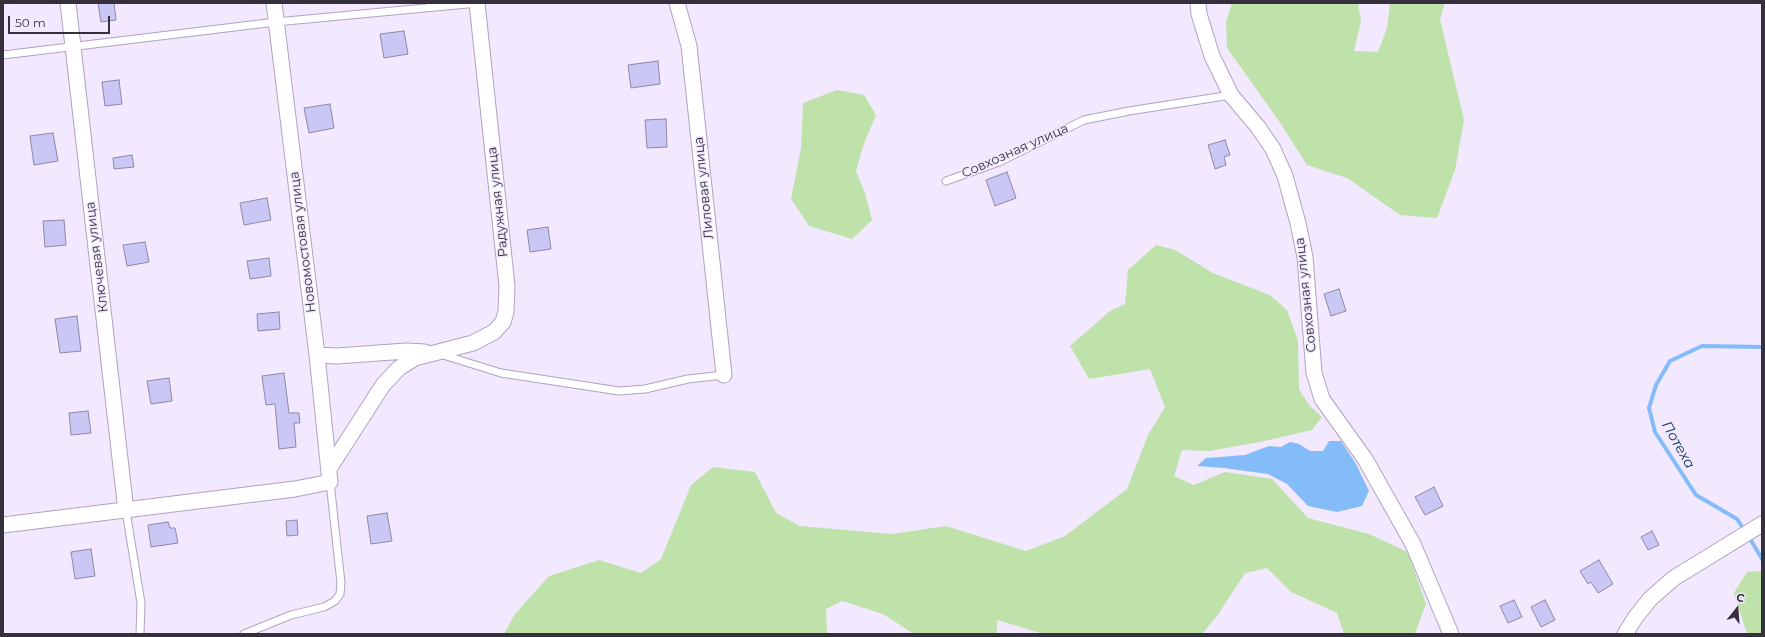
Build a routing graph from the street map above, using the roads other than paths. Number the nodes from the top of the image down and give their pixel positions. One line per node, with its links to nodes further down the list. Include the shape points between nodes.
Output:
1 (68, 3): 7 (street, Ключевая улица)
2 (274, 3): 6 (street, Новомостовая улица)
3 (479, 3): 6 (lane); 11 (street, Радужная улица, via 507,286 506,312 503,322 494,332 473,343)
4 (677, 3): 13 (street, Лиловая улица, via 689,46)
5 (1198, 3): 9 (street, via 1212,56)
6 (276, 22): 7 (lane); 12 (street, Новомостовая улица)
7 (72, 46): 8 (lane); 15 (street, Ключевая улица)
8 (3, 54)
9 (1231, 95): 10 (lane, Совхозная улица, via 1129,110 1084,120 999,162); 20 (street, Совхозная улица, via 1273,149 1284,176 1305,256 1314,373 1322,400 1365,459 1413,544)
10 (946, 181)
11 (432, 352): 12 (street); 13 (lane, via 501,373 619,391 646,389 688,379); 14 (street, via 415,358 399,368 383,385)
12 (317, 355): 14 (street, Новомостовая улица)
13 (724, 375)
14 (329, 475): 15 (street, via 295,489); 19 (lane, via 342,583 340,594 324,608 292,615)
15 (126, 510): 16 (street); 18 (lane, via 141,603)
16 (3, 525)
17 (1757, 527): 21 (street, via 1674,578 1650,599)
18 (140, 634)
19 (244, 634)
20 (1451, 634)
21 (1625, 634)

